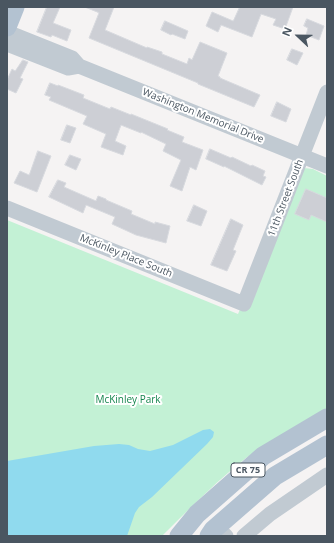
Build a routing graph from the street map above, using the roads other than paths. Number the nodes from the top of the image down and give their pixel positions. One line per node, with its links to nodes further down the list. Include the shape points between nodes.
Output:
1 (15, 7): 2 (main road)
2 (7, 27)
3 (7, 32): 5 (street, Washington Memorial Drive, via 72,58)
4 (7, 44): 5 (street, Washington Memorial Drive, via 68,68)
5 (78, 66): 7 (street, Washington Memorial Drive)
6 (327, 92): 7 (street, 11th Street South)
7 (302, 156): 8 (street, Washington Memorial Drive); 10 (street, 11th Street South)
8 (327, 166)
9 (7, 208): 10 (street, McKinley Place South)
10 (244, 304)
11 (327, 418): 15 (main road, CR 75, via 264,456 197,514)
12 (327, 445): 14 (main road, CR 75, via 275,476)
13 (327, 475): 16 (street, via 270,514)
14 (217, 533)
15 (179, 536)
16 (244, 536)

